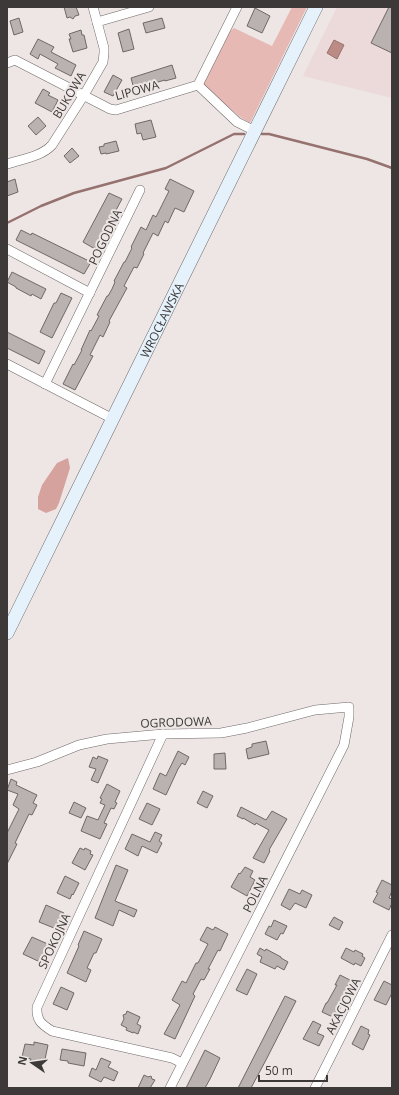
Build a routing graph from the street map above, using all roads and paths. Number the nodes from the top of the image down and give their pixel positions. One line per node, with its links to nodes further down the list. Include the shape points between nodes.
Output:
1 (93, 7): 5 (street, BUKOWA)
2 (149, 7): 5 (street)
3 (238, 7): 7 (street)
4 (316, 7): 9 (street, WROCŁAWSKA)
5 (97, 22): 8 (street, BUKOWA, via 104,48 103,58)
6 (7, 63): 8 (street, LIPOWA, via 15,60)
7 (198, 85): 8 (street, LIPOWA, via 116,110); 9 (street, via 237,122)
8 (84, 95): 10 (street, BUKOWA, via 48,150)
9 (255, 131): 16 (street, WROCŁAWSKA)
10 (7, 164)
11 (140, 190): 13 (street, POGODNA)
12 (7, 249): 13 (street)
13 (90, 293): 15 (street, POGODNA)
14 (7, 364): 15 (street)
15 (45, 384): 16 (street)
16 (113, 419): 17 (street, WROCŁAWSKA)
17 (7, 634)
18 (349, 707): 19 (street, OGRODOWA, via 315,710 221,733); 22 (street, POLNA, via 344,745)
19 (163, 734): 20 (street, OGRODOWA, via 79,744 37,762); 22 (street, SPOKOJNA, via 36,1007 36,1015 42,1024 52,1031 172,1058)
20 (7, 770)
21 (392, 934): 24 (street, AKACJOWA)
22 (182, 1063): 23 (street, POLNA)
23 (170, 1088)
24 (315, 1088)

